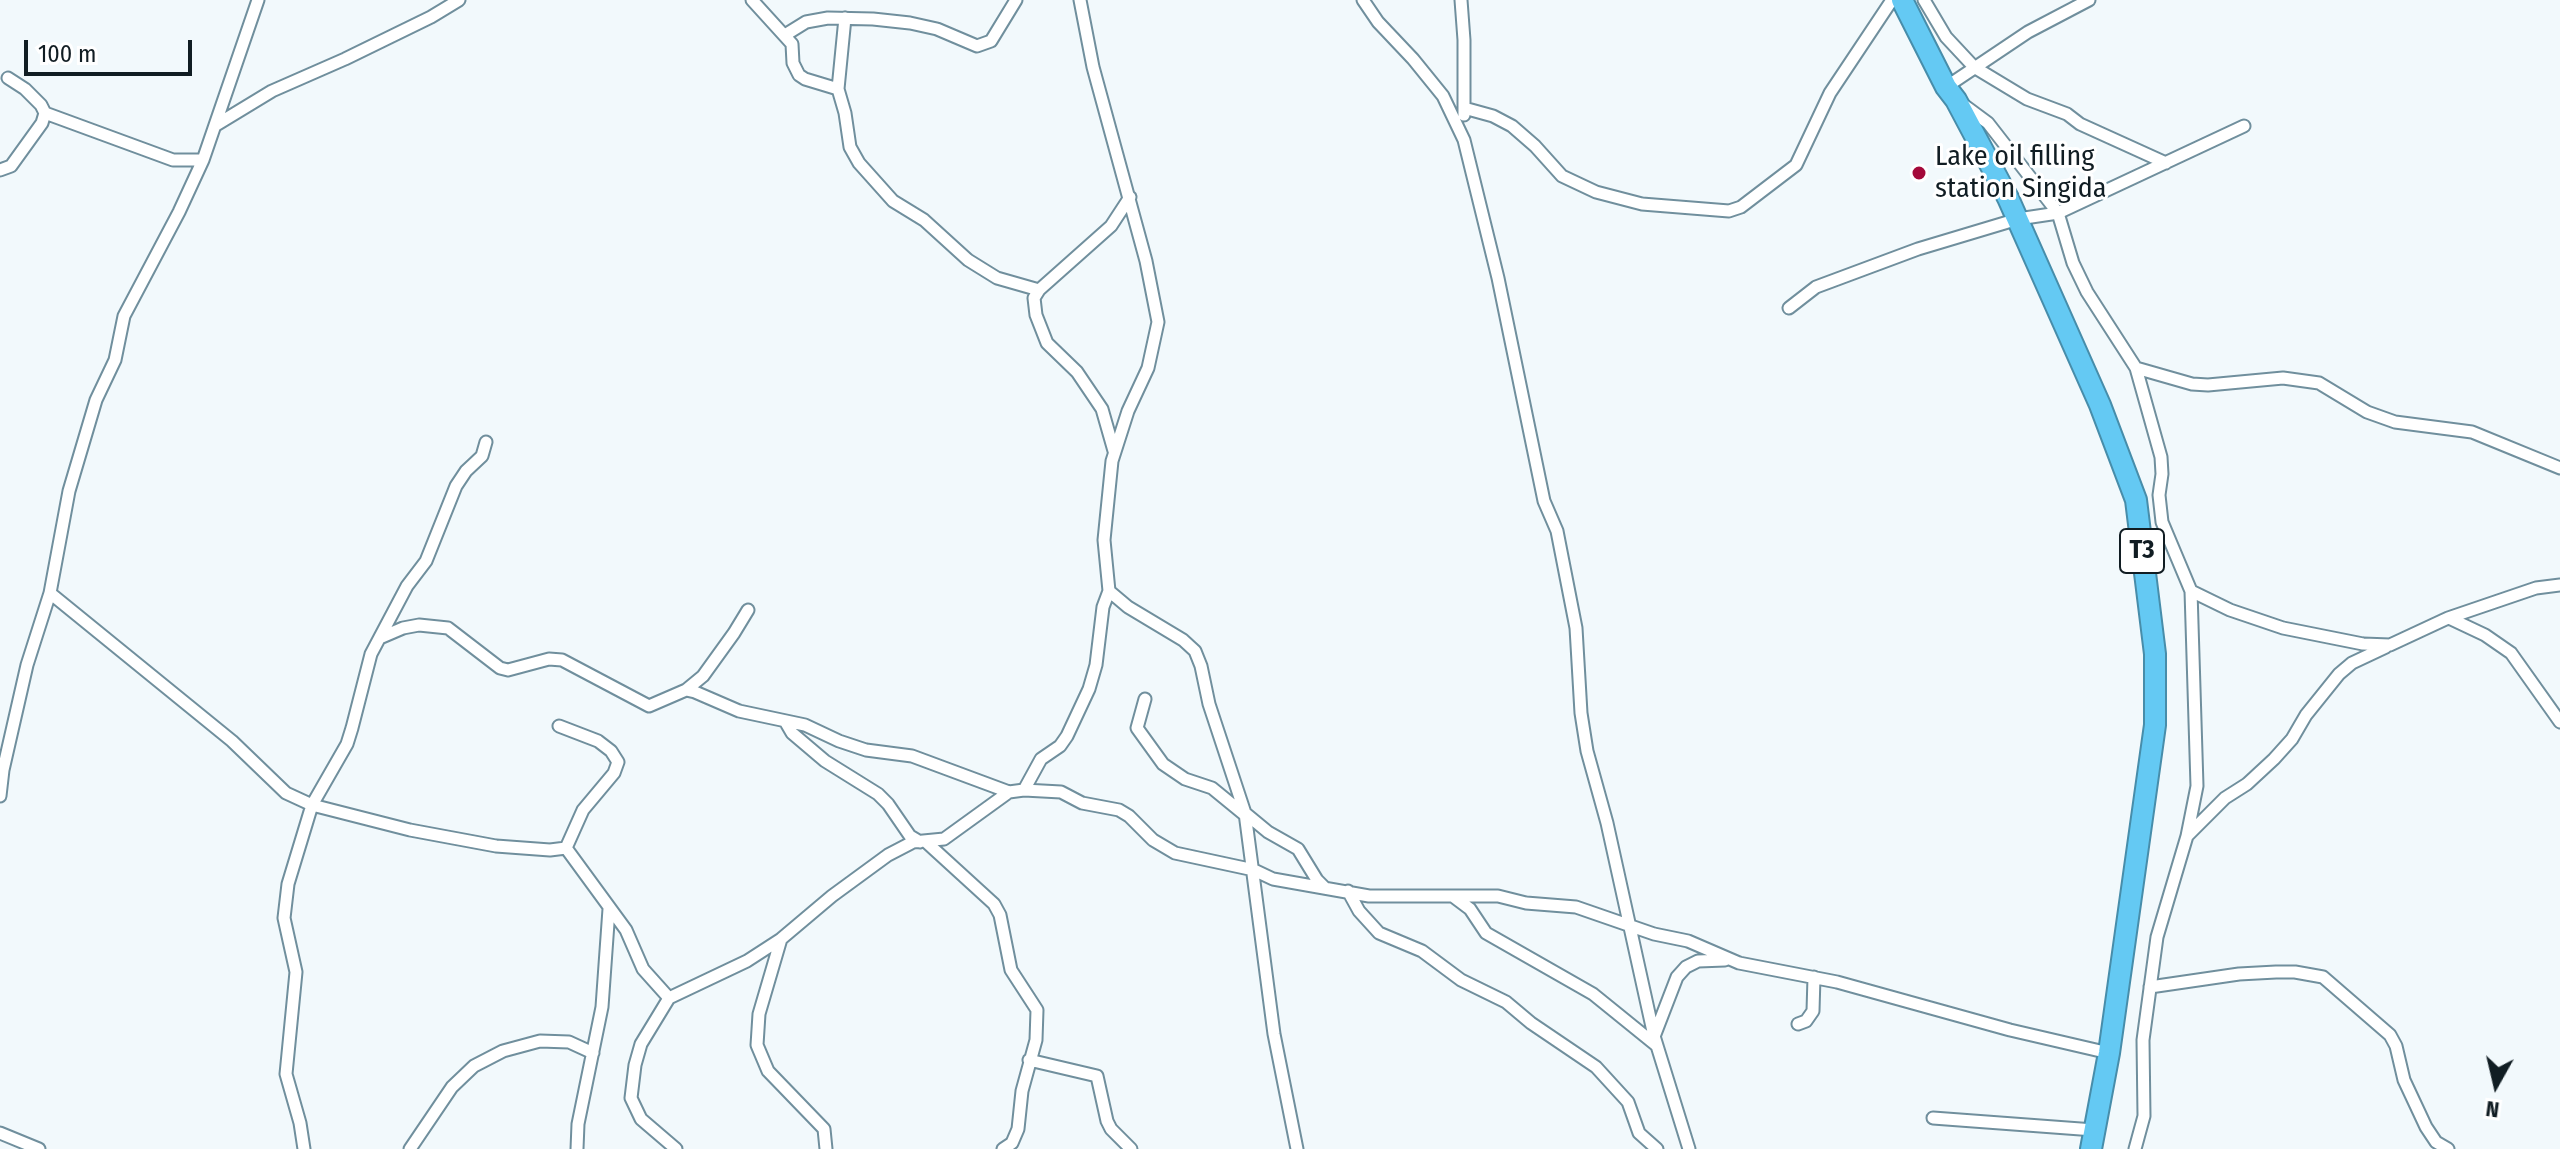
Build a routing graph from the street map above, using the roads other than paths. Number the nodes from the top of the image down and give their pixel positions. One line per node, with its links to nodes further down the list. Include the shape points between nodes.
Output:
1 (258, 0): 20 (street)
2 (459, 0): 20 (street, via 272,91)
3 (752, 0): 13 (street)
4 (1016, 0): 12 (street, via 991,41 977,46 910,23)
5 (1080, 0): 26 (street)
6 (1363, 0): 22 (street, via 1443,96)
7 (1461, 0): 18 (street)
8 (1892, 0): 18 (street, via 1830,93 1796,165 1729,211 1651,205 1596,192 1562,176 1512,126)
9 (1902, 0): 17 (highway, T3)
10 (1924, 0): 14 (street, via 1946,37)
11 (2089, 0): 14 (street)
12 (845, 18): 13 (street, via 806,22); 16 (street)
13 (785, 35): 16 (street, via 799,75)
14 (1974, 67): 17 (street); 24 (street, via 2027,99)
15 (8, 78): 19 (street)
16 (838, 89): 29 (street, via 850,147 879,188 945,236 968,260 997,278)
17 (1951, 94): 27 (street, via 1988,123); 28 (highway, T3)
18 (1464, 108): 22 (street)
19 (45, 113): 23 (street, via 173,160); 25 (street, via 11,166)
20 (216, 125): 23 (street)
21 (2244, 126): 24 (street)
22 (1464, 140): 63 (street, via 1544,501 1557,531 1576,628 1587,751)
23 (203, 160): 38 (street, via 124,316 115,360 96,400 75,470)
24 (2166, 163): 27 (street)
25 (0, 170)
26 (1130, 197): 29 (street, via 1111,226); 33 (street, via 1158,322 1148,368)
27 (2058, 213): 28 (street); 31 (street, via 2087,292)
28 (2018, 219): 30 (street, via 1816,287); 72 (highway, T3, via 2136,500 2152,618 2155,725)
29 (1039, 290): 33 (street, via 1034,304 1043,334 1102,409)
30 (1789, 308)
31 (2136, 368): 34 (street, via 2192,384 2274,378 2319,383 2395,422 2472,432); 37 (street, via 2161,457 2162,522)
32 (486, 442): 41 (street, via 482,456 456,486 426,561)
33 (1114, 451): 36 (street, via 1105,526)
34 (2560, 468)
35 (2560, 585): 40 (street)
36 (1109, 591): 48 (street, via 1089,689 1067,736 1041,759); 52 (street, via 1195,651)
37 (2191, 591): 42 (street, via 2283,628); 53 (street, via 2197,786)
38 (50, 593): 50 (street, via 27,665); 51 (street, via 232,741 286,793)
39 (748, 610): 43 (street, via 703,676)
40 (2448, 618): 42 (street); 46 (street, via 2511,653)
41 (382, 637): 43 (street, via 403,628 437,625 505,670 562,660 649,706); 51 (street, via 367,665 347,744)
42 (2390, 645): 53 (street, via 2339,674 2274,759)
43 (686, 690): 45 (street, via 739,711)
44 (1145, 699): 52 (street, via 1137,728 1163,764 1212,788)
45 (785, 721): 49 (street, via 851,746 925,760); 54 (street, via 825,761 878,794 910,836)
46 (2560, 722)
47 (559, 726): 55 (street, via 598,741 618,762 583,810)
48 (1024, 790): 49 (street); 56 (street, via 1061,792 1082,803 1119,810 1175,853)
49 (1009, 792): 54 (street, via 948,837)
50 (0, 796)
51 (312, 805): 55 (street, via 496,846); 78 (street, via 283,908 296,972 286,1074)
52 (1245, 814): 56 (street); 58 (street, via 1298,849)
53 (2187, 836): 67 (street, via 2166,899)
54 (922, 842): 64 (street, via 888,855); 73 (street, via 984,893 1000,915 1011,970 1037,1010)
55 (566, 848): 62 (street)
56 (1254, 870): 57 (street); 61 (street)
57 (1282, 881): 58 (street); 61 (street, via 1267,886)
58 (1325, 888): 59 (street)
59 (1348, 891): 60 (street); 86 (street, via 1379,933 1422,951 1461,980 1506,1002 1596,1067 1628,1102 1639,1133)
60 (1454, 897): 63 (street, via 1498,896 1576,907); 70 (street, via 1486,933 1593,994)
61 (1256, 898): 85 (street, via 1276,1048)
62 (609, 909): 68 (street, via 626,930 643,969); 71 (street)
63 (1631, 927): 65 (street, via 1688,941); 70 (street)
64 (781, 939): 68 (street); 82 (street, via 759,1014 757,1045 768,1071 824,1129)
65 (1729, 960): 66 (street); 70 (street, via 1686,967 1677,977)
66 (1814, 977): 69 (street, via 1813,1011); 72 (street)
67 (2150, 987): 88 (street, via 2143,1040 2144,1116); 89 (street, via 2251,973 2323,977 2390,1035 2426,1127)
68 (669, 998): 81 (street, via 641,1044 631,1098 641,1119)
69 (1798, 1024)
70 (1656, 1040): 87 (street)
71 (593, 1053): 79 (street, via 569,1042 540,1041 474,1066 452,1087); 80 (street)
72 (2109, 1053): 76 (highway, T3)
73 (1029, 1060): 83 (street, via 1016,1137); 84 (street, via 1097,1076 1107,1121)
74 (1933, 1118): 76 (street)
75 (0, 1133): 77 (street)
76 (2093, 1140)
77 (39, 1149)
78 (304, 1149)
79 (410, 1149)
80 (577, 1149)
81 (676, 1149)
82 (826, 1149)
83 (1003, 1149)
84 (1131, 1149)
85 (1297, 1149)
86 (1657, 1149)
87 (1689, 1149)
88 (2135, 1149)
89 (2448, 1149)

